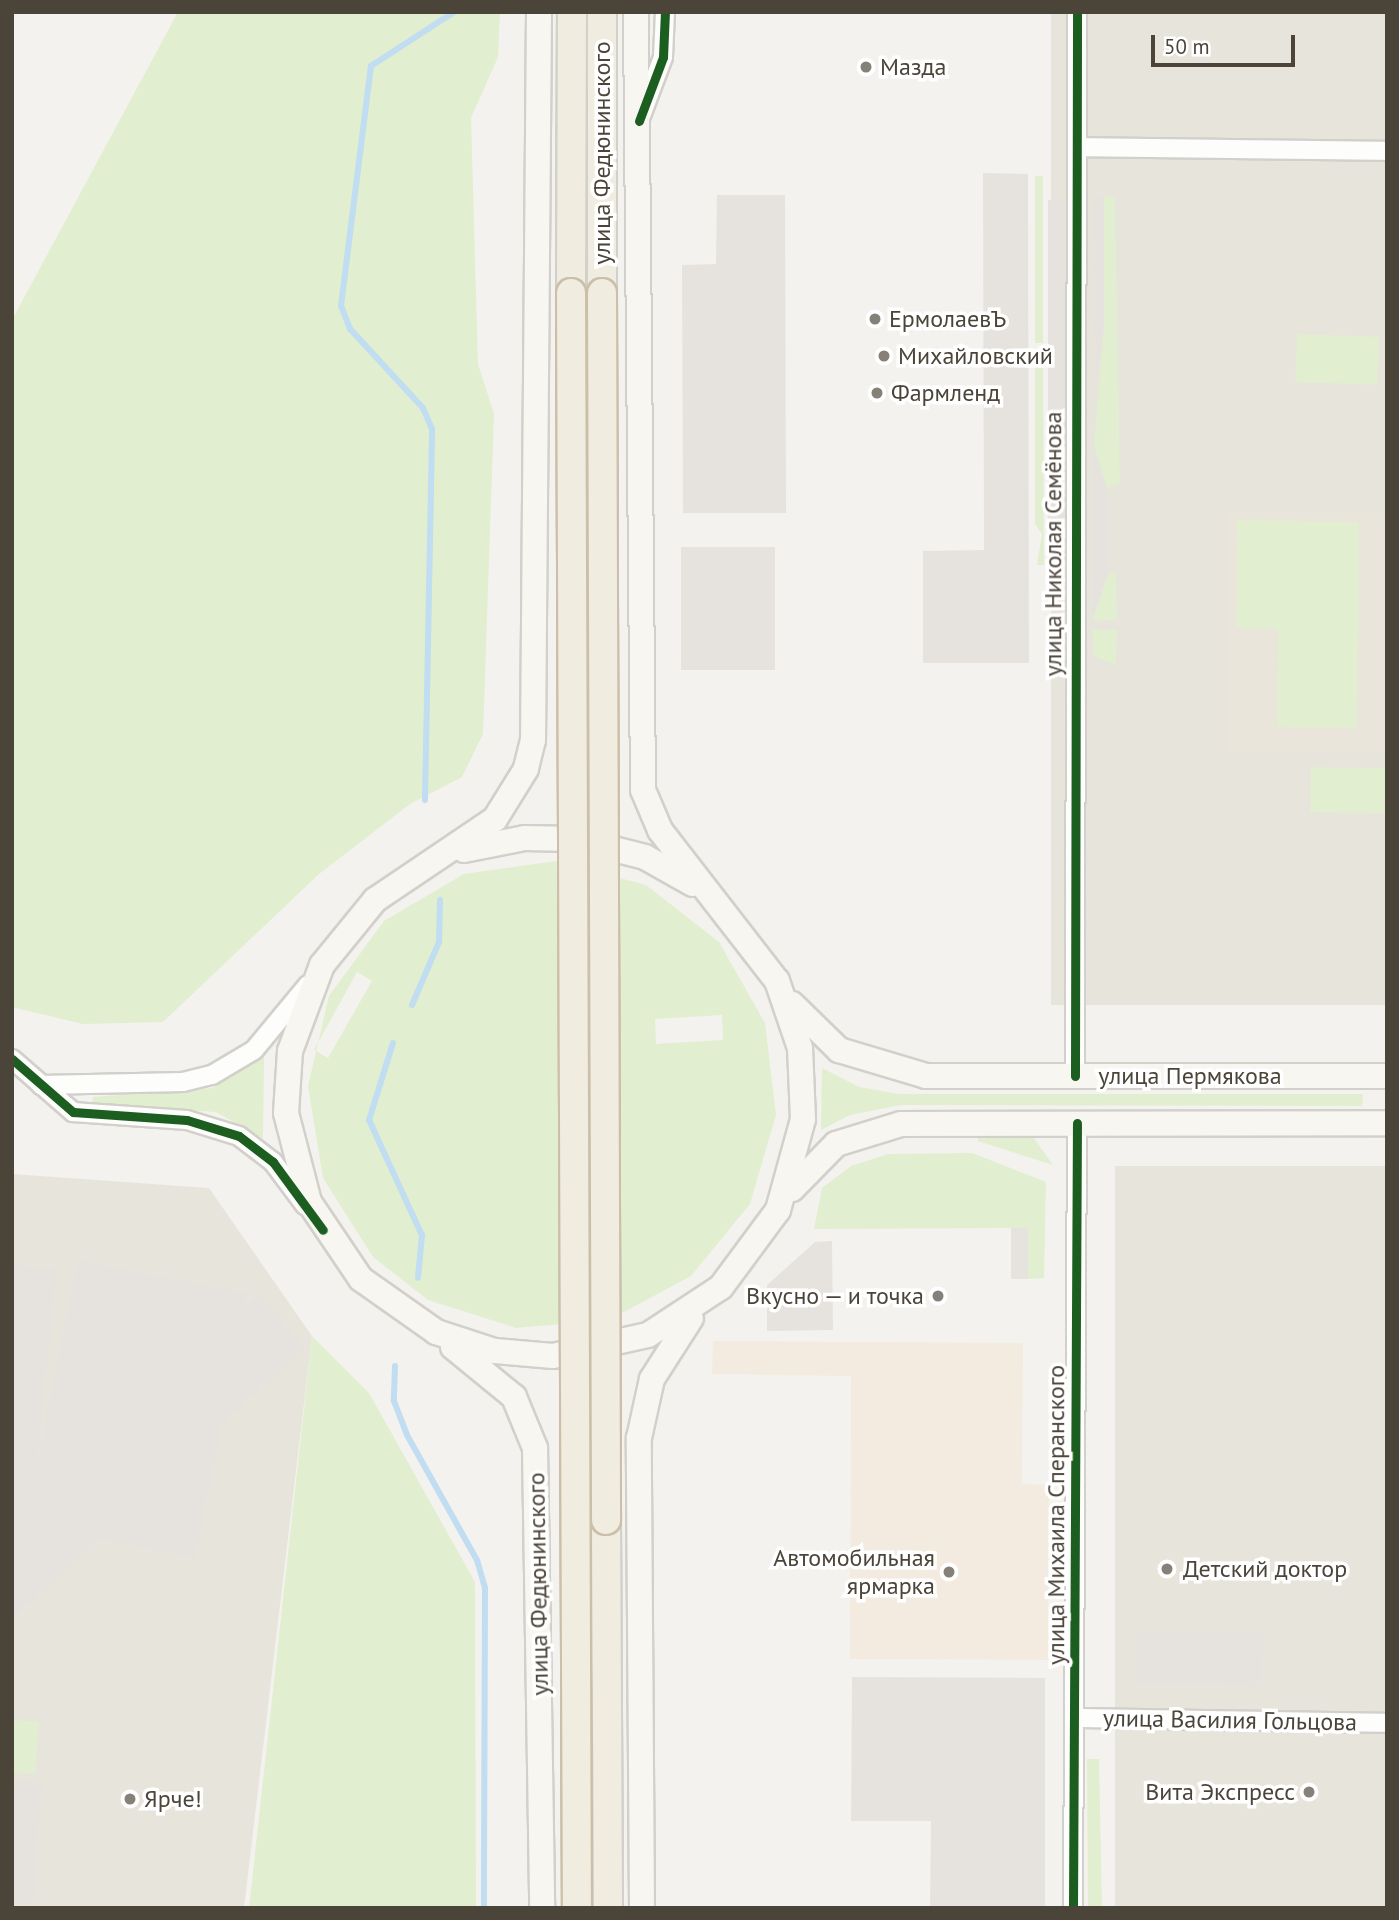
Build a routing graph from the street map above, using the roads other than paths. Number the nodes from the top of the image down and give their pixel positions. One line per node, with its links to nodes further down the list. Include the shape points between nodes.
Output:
1 (539, 12): 10 (main road, via 533,740 526,769 495,819)
2 (572, 12): 27 (highway, улица Федюнинского, bridge)
3 (602, 12): 28 (highway, улица Федюнинского, bridge)
4 (636, 12): 7 (main road, улица Пермякова)
5 (665, 12): 7 (street, via 663,57)
6 (1077, 12): 8 (street, улица Николая Семёнова)
7 (639, 121): 11 (main road, улица Пермякова, via 639,763 660,830)
8 (1077, 147): 9 (street); 15 (street, улица Николая Семёнова)
9 (1387, 151)
10 (421, 868): 11 (main road, via 501,841 574,839 645,857); 12 (main road, via 375,900)
11 (724, 909): 13 (main road, улица Пермякова)
12 (322, 965): 17 (street, via 269,1036 221,1071 183,1082); 21 (main road, via 292,1041 286,1113 298,1173)
13 (777, 981): 15 (main road, улица Пермякова, via 821,1037 876,1066 926,1076); 20 (main road, via 800,1048 804,1096 800,1143)
14 (12, 1059): 17 (street)
15 (1076, 1076): 16 (main road, улица Пермякова)
16 (1387, 1076)
17 (41, 1085): 21 (street, via 73,1112 187,1120 239,1136 272,1163)
18 (1077, 1123): 19 (main road, улица Пермякова); 20 (main road, улица Пермякова, via 876,1128 820,1155); 24 (street, улица Михаила Сперанского)
19 (1387, 1123)
20 (778, 1210): 22 (main road, улица Пермякова)
21 (323, 1230): 23 (main road, via 361,1279)
22 (721, 1287): 23 (main road, via 648,1335 572,1354 495,1351); 29 (main road, via 672,1341 641,1421)
23 (409, 1317): 26 (main road, улица Федюнинского, via 501,1381 524,1413 535,1448)
24 (1074, 1718): 25 (street, улица Василия Гольцова); 30 (street, улица Михаила Сперанского)
25 (1387, 1723)
26 (542, 1908)
27 (577, 1908)
28 (608, 1908)
29 (642, 1908)
30 (1073, 1908)

